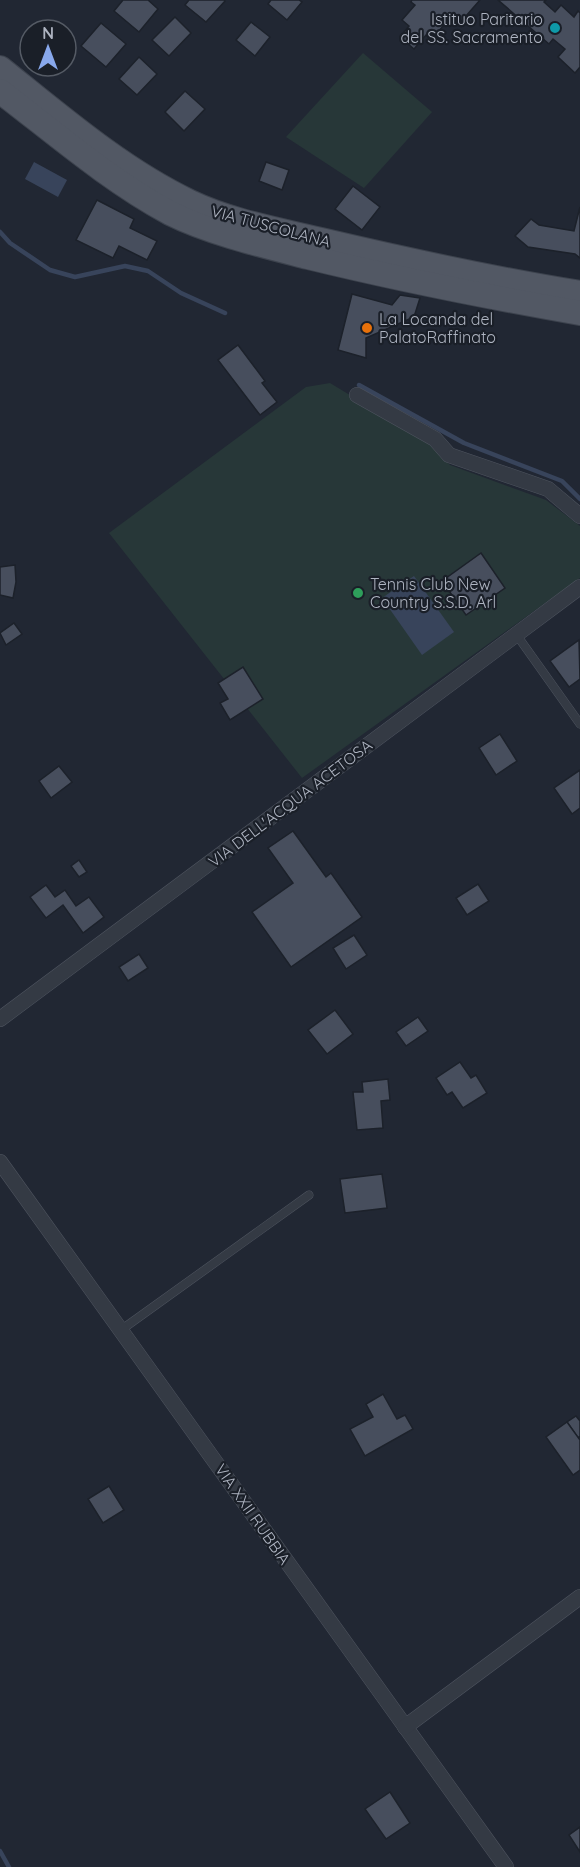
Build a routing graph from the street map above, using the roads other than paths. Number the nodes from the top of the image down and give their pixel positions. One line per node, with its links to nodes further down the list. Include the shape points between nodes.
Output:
1 (0, 68): 3 (main road, VIA TUSCOLANA, via 129,166 167,190 216,213 445,269)
2 (0, 91): 4 (main road, VIA TUSCOLANA, via 115,178 188,221 336,264)
3 (580, 293)
4 (580, 314)
5 (357, 395): 6 (street, via 435,439 449,455 548,489)
6 (580, 516)
7 (580, 587): 8 (street, VIA DELL'ACQUA ACETOSA)
8 (516, 634): 9 (lane); 10 (street, VIA DELL'ACQUA ACETOSA)
9 (580, 724)
10 (0, 1019)
11 (0, 1162): 13 (street, VIA XXII RUBBIA)
12 (309, 1195): 13 (lane)
13 (121, 1330): 15 (street, VIA XXII RUBBIA)
14 (580, 1597): 15 (street)
15 (405, 1727): 16 (street, VIA XXII RUBBIA)
16 (506, 1867)

